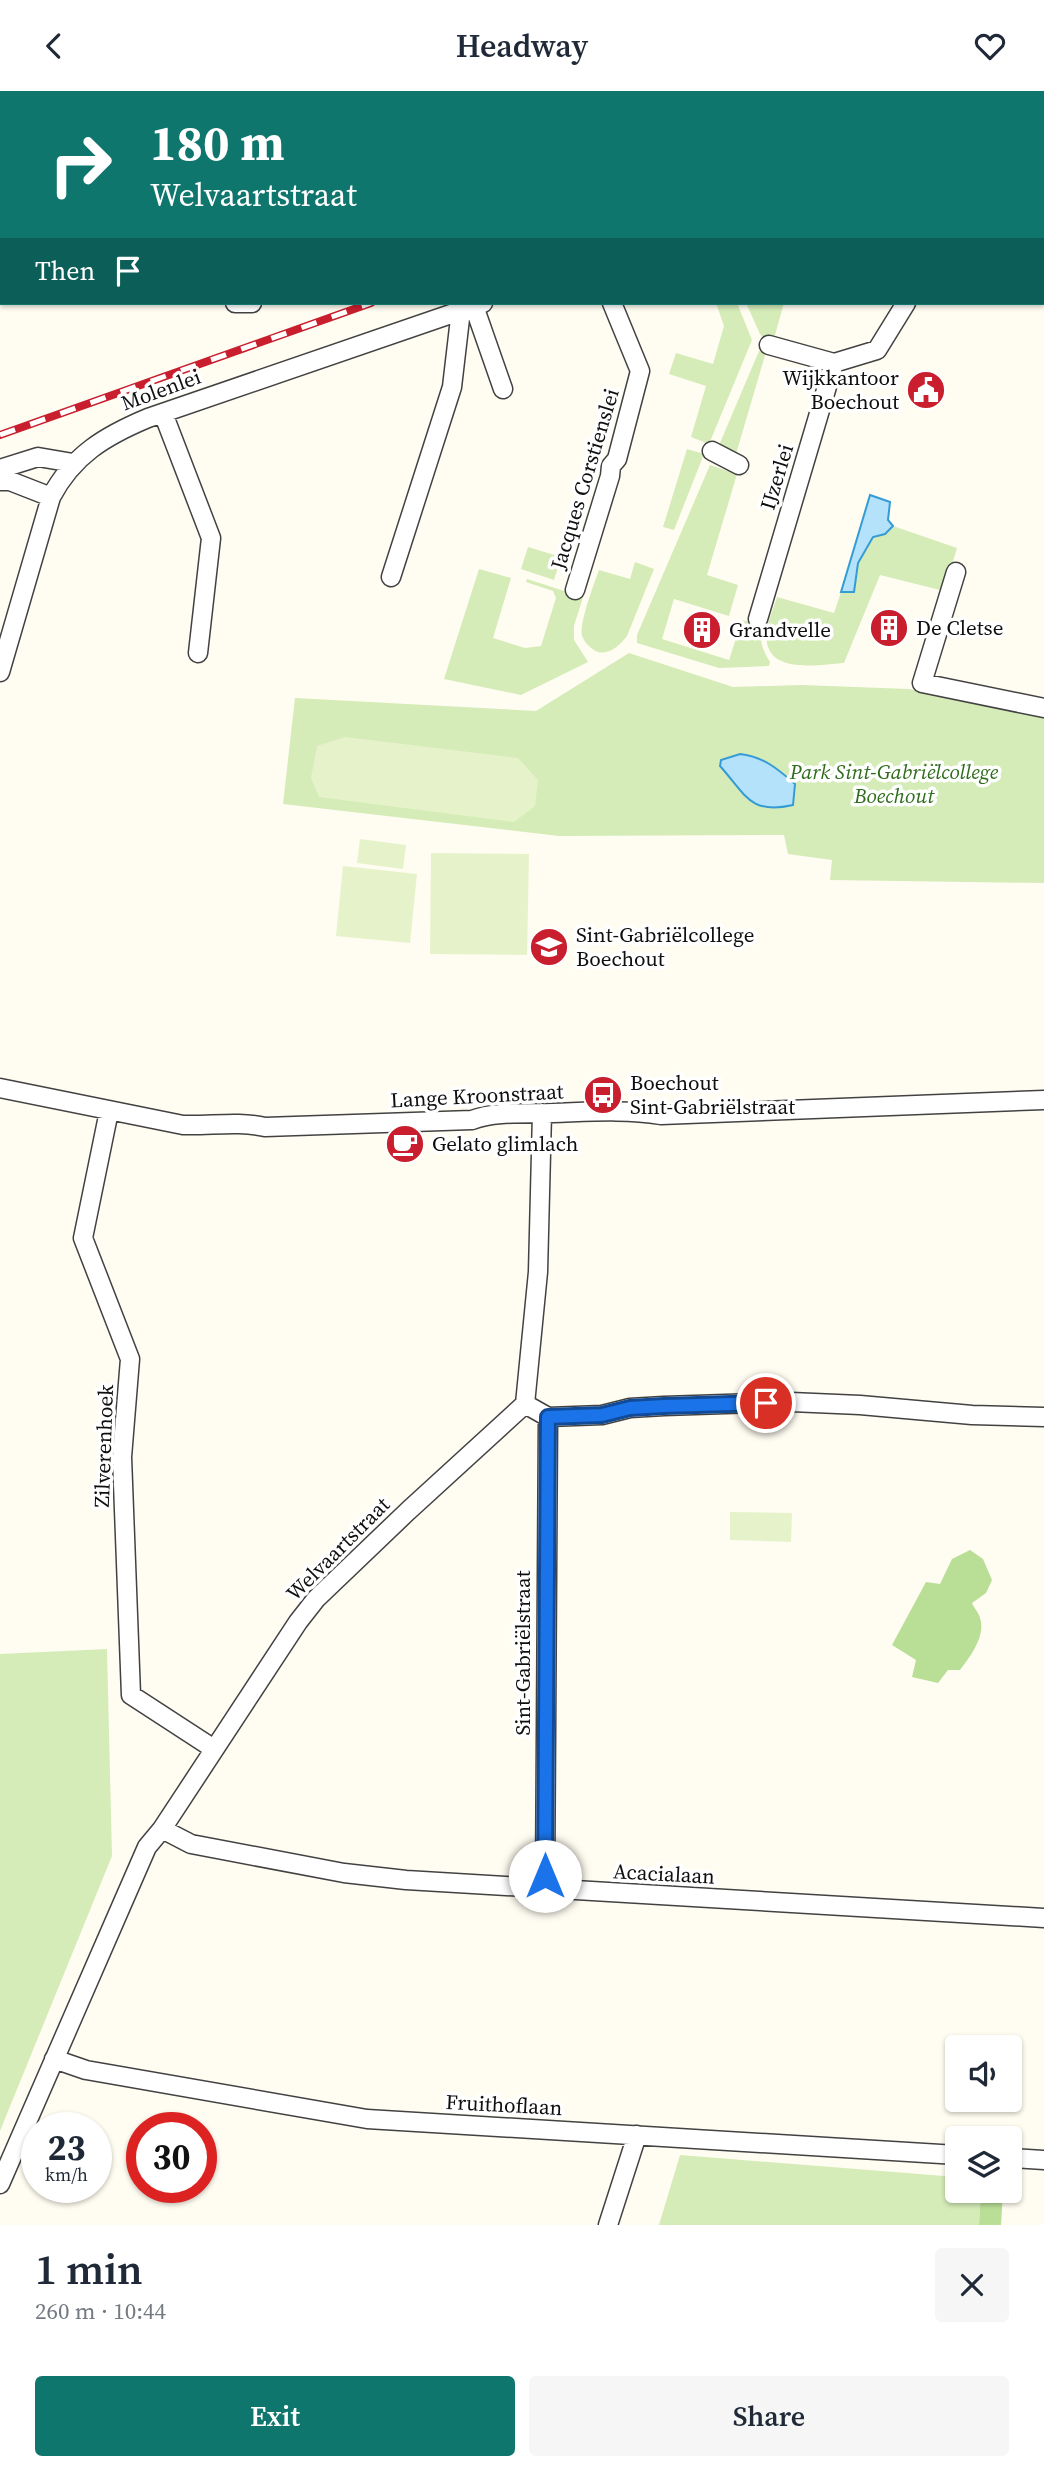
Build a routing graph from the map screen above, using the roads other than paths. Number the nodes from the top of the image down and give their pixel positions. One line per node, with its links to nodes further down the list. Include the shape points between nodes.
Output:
1 (613, 305): 16 (street, Jacques Corstienslei, via 640,371)
2 (905, 305): 5 (street, via 877,350)
3 (473, 306): 6 (street); 7 (street, Molenlei); 15 (street)
4 (769, 345): 5 (street)
5 (834, 363): 17 (street, IJzerlei)
6 (503, 389)
7 (163, 413): 9 (street, Molenlei, via 122,429); 18 (street, via 211,538)
8 (712, 451): 10 (street)
9 (73, 463): 11 (street, via 38,457); 13 (street, Molenlei)
10 (739, 465)
11 (0, 469)
12 (0, 481): 13 (street)
13 (51, 497): 19 (street, Molenlei)
14 (956, 572): 21 (street, via 922,683)
15 (391, 577)
16 (575, 590)
17 (758, 619)
18 (198, 653)
19 (0, 672)
20 (937, 674): 21 (street, via 990,686)
21 (1014, 702): 22 (street)
22 (1044, 708)
23 (0, 1088): 25 (street, Lange Kroonstraat)
24 (1044, 1100): 26 (street, Lange Kroonstraat, via 661,1115)
25 (108, 1111): 26 (street, Lange Kroonstraat, via 183,1125 265,1127); 30 (street, Zilverenhoek, via 83,1238 130,1359 122,1457 131,1695)
26 (542, 1114): 27 (street, via 538,1272)
27 (525, 1404): 28 (street); 30 (street, Welvaartstraat, via 316,1599)
28 (548, 1417): 29 (street, via 602,1415 630,1408 791,1402); 32 (street, Sint-Gabriëlstraat)
29 (1044, 1417)
30 (214, 1749): 31 (street, Welvaartstraat)
31 (162, 1829): 32 (street, Acacialaan, via 191,1844 344,1873); 34 (street, Welvaartstraat, via 147,1847)
32 (545, 1889): 33 (street, Acacialaan)
33 (1044, 1919)
34 (54, 2059): 35 (street, Fruithoflaan, via 86,2070 367,2119); 39 (street, Welvaartstraat)
35 (637, 2135): 36 (street, Fruithoflaan); 40 (street)
36 (945, 2154)
37 (1022, 2159): 38 (street)
38 (1044, 2161)
39 (0, 2184)
40 (608, 2225)

